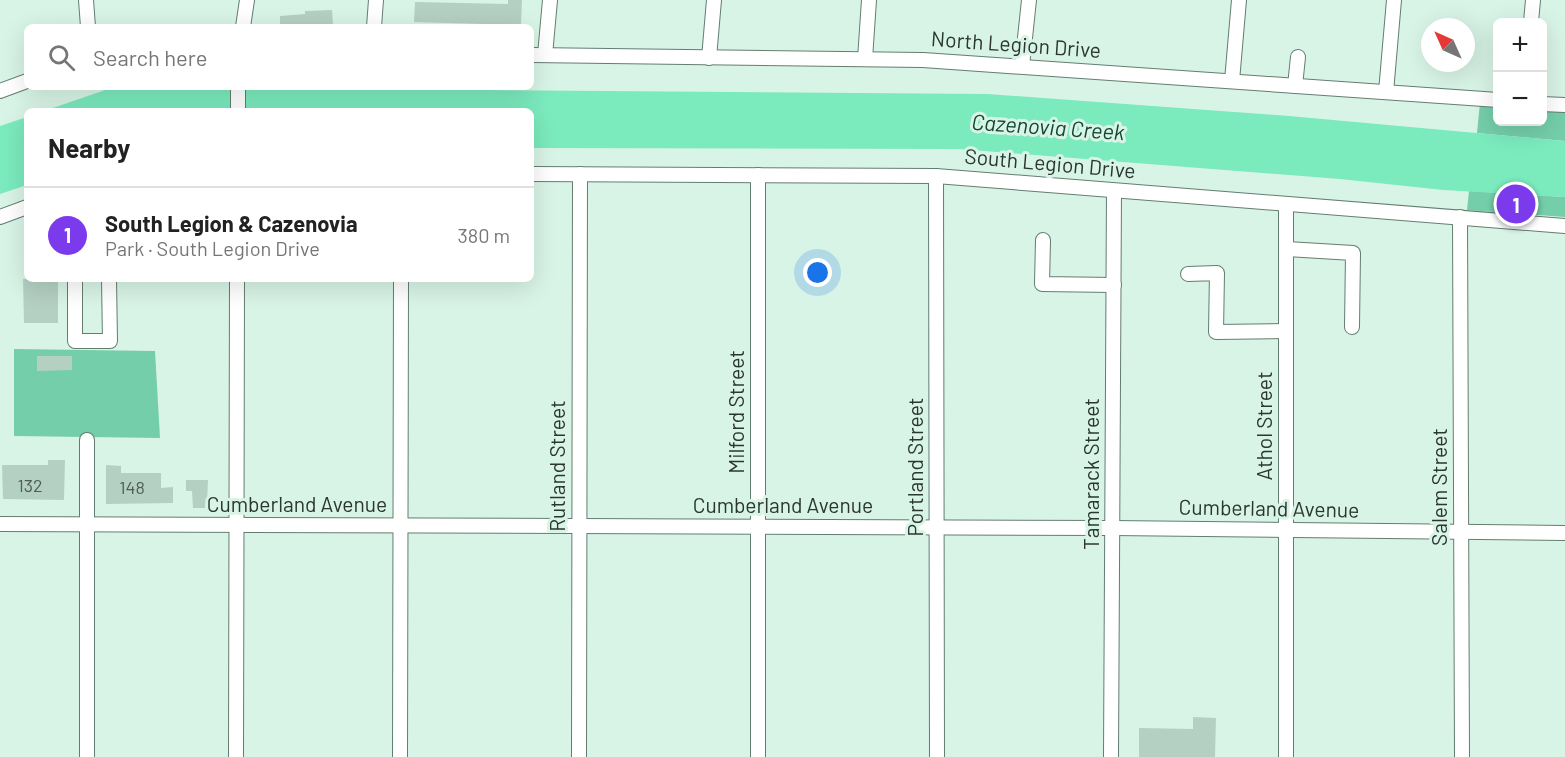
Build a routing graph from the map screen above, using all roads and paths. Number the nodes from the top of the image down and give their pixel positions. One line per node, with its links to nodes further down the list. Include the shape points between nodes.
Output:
1 (86, 0): 12 (street)
2 (247, 0): 13 (street)
3 (376, 0): 14 (street)
4 (550, 0): 16 (street)
5 (714, 0): 18 (street)
6 (869, 0): 19 (street)
7 (1029, 0): 20 (street)
8 (1239, 0): 21 (street)
9 (1394, 0): 26 (street)
10 (1533, 0): 11 (street)
11 (1531, 18)
12 (87, 24)
13 (243, 24)
14 (374, 24)
15 (534, 55): 16 (street, North Legion Drive)
16 (545, 55): 18 (street, North Legion Drive)
17 (1298, 57): 23 (street)
18 (709, 58): 19 (street, North Legion Drive)
19 (865, 59): 20 (street, North Legion Drive)
20 (1022, 66): 21 (street, North Legion Drive)
21 (1232, 81): 23 (street, North Legion Drive)
22 (24, 82): 25 (street)
23 (1295, 86): 26 (street, North Legion Drive)
24 (238, 90): 30 (street)
25 (0, 91)
26 (1386, 92): 27 (street, North Legion Drive)
27 (1493, 100)
28 (1547, 104): 29 (street)
29 (1565, 105)
30 (238, 108)
31 (534, 174): 32 (street, South Legion Drive)
32 (580, 174): 33 (street, South Legion Drive); 56 (street, Rutland Street)
33 (758, 175): 34 (street, South Legion Drive); 57 (street, Milford Street)
34 (936, 176): 35 (street, South Legion Drive); 58 (street, Portland Street)
35 (1114, 190): 36 (street, South Legion Drive); 48 (street, Tamarack Street)
36 (1286, 204): 39 (street, South Legion Drive); 42 (street, Athol Street)
37 (24, 208): 38 (street)
38 (0, 217)
39 (1460, 217): 40 (street, South Legion Drive); 61 (street, Salem Street)
40 (1565, 226)
41 (1043, 240): 48 (street, via 1042,284)
42 (1287, 249): 49 (street, via 1353,253); 50 (street, Athol Street)
43 (1188, 274): 50 (street, via 1217,273 1216,332)
44 (75, 282): 45 (street, via 75,341 110,340)
45 (109, 282)
46 (237, 282): 54 (street)
47 (401, 282): 55 (street)
48 (1114, 285): 59 (street, Tamarack Street)
49 (1352, 327)
50 (1286, 331): 60 (street, Athol Street)
51 (87, 440): 53 (street)
52 (0, 524): 53 (street, Cumberland Avenue)
53 (86, 526): 54 (street, Cumberland Avenue); 63 (street)
54 (236, 526): 55 (street, Cumberland Avenue); 64 (street)
55 (400, 526): 56 (street, Cumberland Avenue); 65 (street)
56 (579, 526): 57 (street, Cumberland Avenue); 66 (street, Rutland Street)
57 (759, 527): 58 (street, Cumberland Avenue); 67 (street, Milford Street)
58 (937, 527): 59 (street, Cumberland Avenue); 68 (street, Portland Street)
59 (1113, 528): 60 (street, Cumberland Avenue); 69 (street, Tamarack Street)
60 (1286, 530): 61 (street, Cumberland Avenue); 70 (street, Athol Street)
61 (1461, 531): 62 (street, Cumberland Avenue); 71 (street, Salem Street)
62 (1565, 533)
63 (87, 757)
64 (236, 757)
65 (400, 757)
66 (579, 757)
67 (758, 757)
68 (937, 757)
69 (1111, 757)
70 (1286, 757)
71 (1461, 757)

